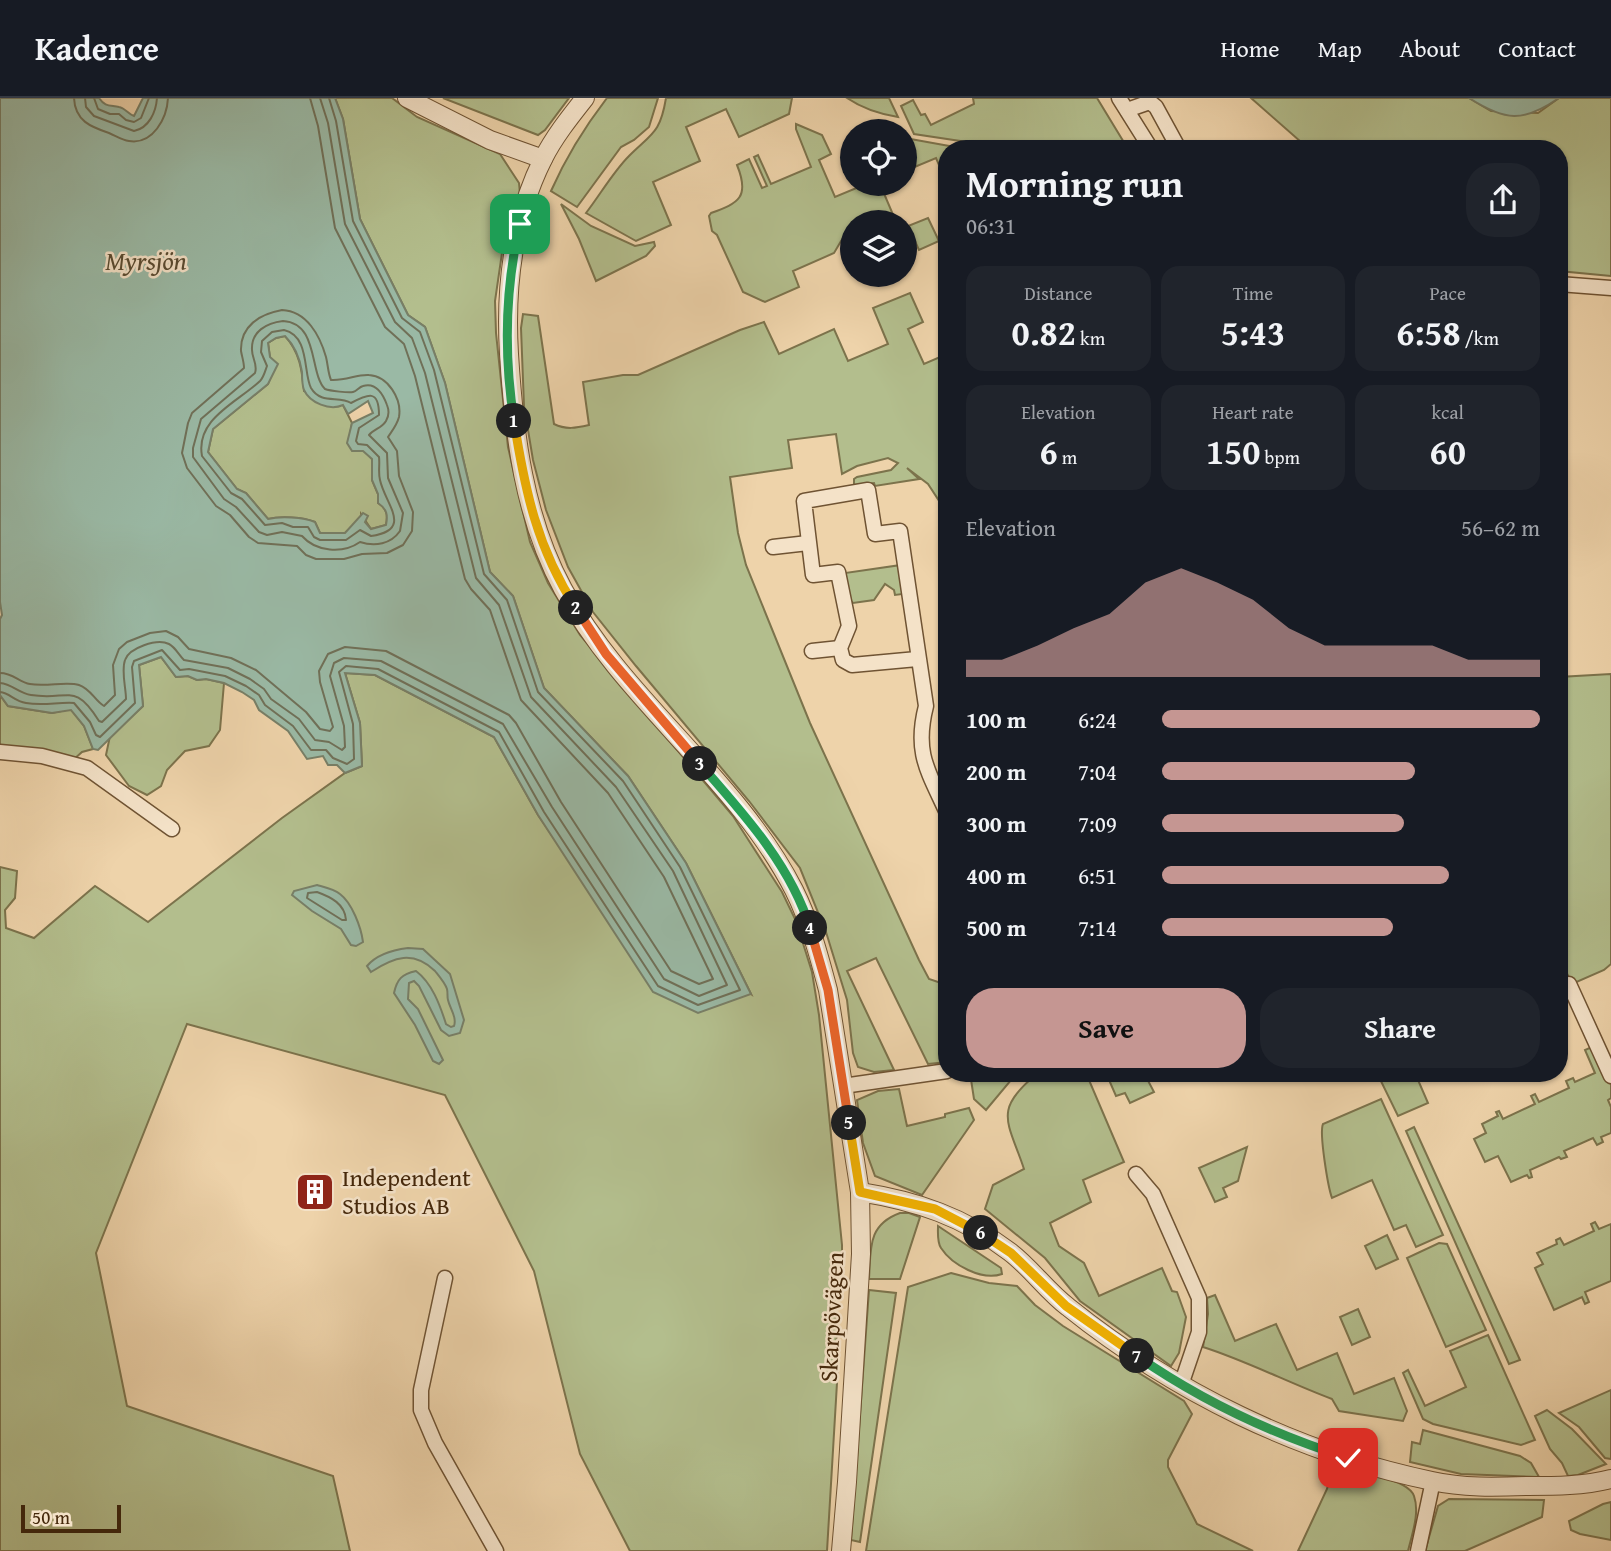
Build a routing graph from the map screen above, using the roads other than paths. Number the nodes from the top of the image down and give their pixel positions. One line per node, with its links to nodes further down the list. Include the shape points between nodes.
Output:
1 (407, 98): 6 (street, via 490,140)
2 (585, 98): 6 (street, Skarpövägen)
3 (1123, 104): 4 (street); 5 (street, via 1150,102)
4 (1145, 140)
5 (1174, 140)
6 (543, 159): 20 (street, Skarpövägen, via 520,224 508,306 512,406 523,479 538,536 564,590 606,654 735,804 793,888 808,920 828,990)
7 (1568, 285): 8 (street)
8 (1611, 288)
9 (808, 543): 10 (street); 11 (street, via 813,575 838,572 849,626); 13 (street, via 804,501 868,490 875,534 900,531)
10 (773, 547)
11 (840, 648): 12 (street); 13 (street, via 843,660 852,665)
12 (813, 652)
13 (917, 659): 15 (street, via 926,705 919,730 922,759)
14 (0, 752): 16 (street, via 42,756 87,768)
15 (938, 794)
16 (172, 829)
17 (1569, 984): 19 (street)
18 (938, 1071): 20 (street)
19 (1611, 1076)
20 (843, 1086): 22 (street, Skarpövägen)
21 (1136, 1174): 24 (street, via 1153,1194 1199,1298 1199,1332)
22 (860, 1192): 24 (street, via 917,1204 965,1223 1011,1253 1066,1306); 28 (street, Skarpövägen, via 860,1268)
23 (446, 1278): 27 (street, via 421,1390 421,1409)
24 (1181, 1385): 26 (street, via 1300,1443)
25 (1611, 1479): 26 (street, via 1477,1487)
26 (1433, 1481): 29 (street)
27 (496, 1551)
28 (841, 1551)
29 (1418, 1551)

